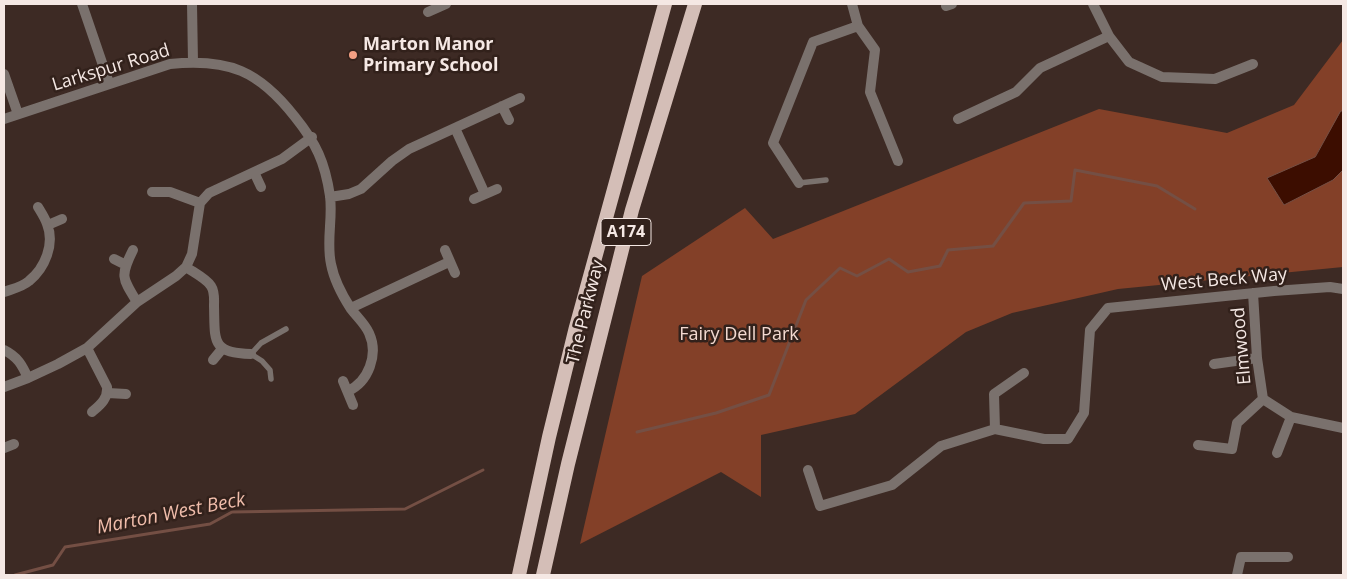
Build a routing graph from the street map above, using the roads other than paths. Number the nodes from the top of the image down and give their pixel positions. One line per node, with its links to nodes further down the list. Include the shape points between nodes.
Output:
1 (82, 4): 14 (street)
2 (192, 4): 11 (street)
3 (446, 4): 8 (street)
4 (665, 4): 75 (highway, The Parkway / A174, via 576,327)
5 (694, 4): 76 (highway, The Parkway / A174, via 630,219)
6 (852, 4): 9 (street)
7 (1095, 4): 10 (street)
8 (428, 12)
9 (858, 26): 23 (street, via 875,50 870,92); 26 (street, via 813,42 772,143)
10 (1108, 36): 12 (street, via 1130,62 1162,77 1215,79); 19 (street, via 1040,68 1016,92)
11 (193, 62): 14 (street, Larkspur Road, via 170,64); 22 (street, Larkspur Road, via 233,68 261,80)
12 (1253, 64)
13 (4, 74): 17 (street)
14 (109, 83): 17 (street, Larkspur Road)
15 (520, 98): 16 (street)
16 (502, 106): 20 (street); 21 (street)
17 (18, 114): 18 (street, Larkspur Road)
18 (4, 119)
19 (958, 119)
20 (509, 120)
21 (455, 128): 30 (street); 31 (street, via 409,149 361,189)
22 (312, 137): 24 (street, via 282,160); 31 (street, Larkspur Road, via 326,173)
23 (898, 161)
24 (254, 172): 27 (street); 33 (street, via 209,193)
25 (826, 180): 26 (lane)
26 (799, 183)
27 (261, 187)
28 (497, 189): 30 (street)
29 (152, 192): 33 (street, via 170,192)
30 (485, 194): 32 (street)
31 (330, 197): 48 (street, Larkspur Road, via 328,244 331,265 338,286)
32 (474, 199)
33 (200, 203): 42 (street, via 192,254)
34 (38, 207): 36 (street)
35 (62, 219): 36 (street)
36 (48, 225): 45 (street, via 50,241 46,259 37,274 28,282)
37 (133, 250): 41 (street)
38 (445, 250): 40 (street)
39 (114, 259): 41 (street)
40 (449, 262): 43 (street); 48 (street)
41 (126, 264): 47 (street, via 126,285)
42 (186, 267): 47 (street); 51 (street, via 211,285 215,335)
43 (455, 273)
44 (1343, 289): 46 (street, West Beck Way, via 1330,287)
45 (4, 292)
46 (1253, 293): 54 (street, Elmwood); 70 (street, West Beck Way, via 1108,308 1090,330 1084,413 1068,439 1044,439)
47 (137, 302): 50 (street)
48 (351, 308): 62 (street, Larkspur Road, via 370,335 372,355 367,374)
49 (286, 329): 53 (lane, via 261,343)
50 (87, 348): 58 (street); 63 (street)
51 (222, 349): 53 (street, via 236,354); 55 (street)
52 (4, 350): 58 (street, via 21,362)
53 (251, 354): 59 (lane, via 270,370)
54 (1257, 358): 56 (street); 65 (street, Elmwood)
55 (213, 360)
56 (1214, 364)
57 (1024, 373): 70 (street, via 994,394)
58 (28, 378): 61 (street)
59 (271, 379)
60 (342, 381): 62 (street)
61 (4, 387)
62 (348, 391): 66 (street)
63 (108, 393): 64 (street); 67 (street)
64 (126, 394)
65 (1263, 399): 68 (street, Elmwood); 71 (street, via 1237,423 1232,449)
66 (353, 405)
67 (92, 412)
68 (1291, 417): 69 (street, Elmwood); 72 (street)
69 (1343, 428)
70 (995, 429): 73 (street, via 942,446 892,485 820,506)
71 (1198, 445)
72 (1277, 453)
73 (808, 470)
74 (1288, 556): 77 (street, via 1241,557)
75 (519, 575)
76 (543, 575)
77 (1238, 575)

